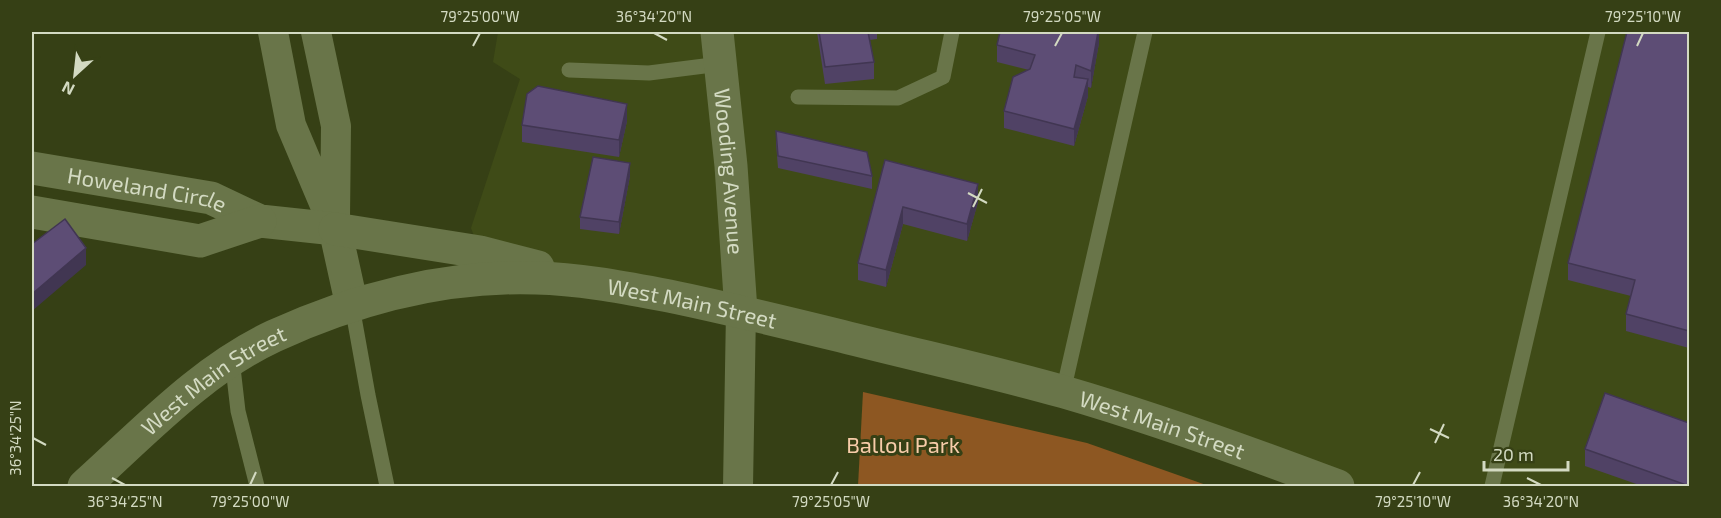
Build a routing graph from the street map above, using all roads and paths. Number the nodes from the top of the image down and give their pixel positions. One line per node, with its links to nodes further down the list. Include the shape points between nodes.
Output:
1 (273, 32): 13 (street, via 291,125)
2 (316, 32): 13 (street, via 336,126)
3 (717, 32): 7 (main road, Wooding Avenue)
4 (952, 32): 9 (lane, via 943,77 898,98)
5 (1145, 32): 18 (lane)
6 (1598, 32): 24 (lane)
7 (720, 64): 8 (lane, via 649,73); 16 (main road, Wooding Avenue)
8 (569, 69)
9 (798, 98)
10 (32, 168): 12 (main road, Howeland Circle, via 211,198)
11 (32, 212): 12 (main road, Howeland Circle, via 200,241)
12 (260, 221): 13 (main road, Howeland Circle)
13 (335, 229): 14 (main road, Howeland Circle, via 480,252); 15 (main road)
14 (619, 286): 15 (main road, West Main Street, via 537,278 476,279 427,286); 16 (main road, West Main Street)
15 (352, 306): 17 (main road, West Main Street, via 273,336); 21 (lane)
16 (741, 311): 18 (main road, West Main Street); 22 (street)
17 (232, 359): 19 (main road, West Main Street); 20 (lane, via 238,411)
18 (1063, 392): 23 (main road, West Main Street)
19 (84, 486)
20 (257, 486)
21 (387, 486)
22 (738, 486)
23 (1338, 486)
24 (1492, 486)

